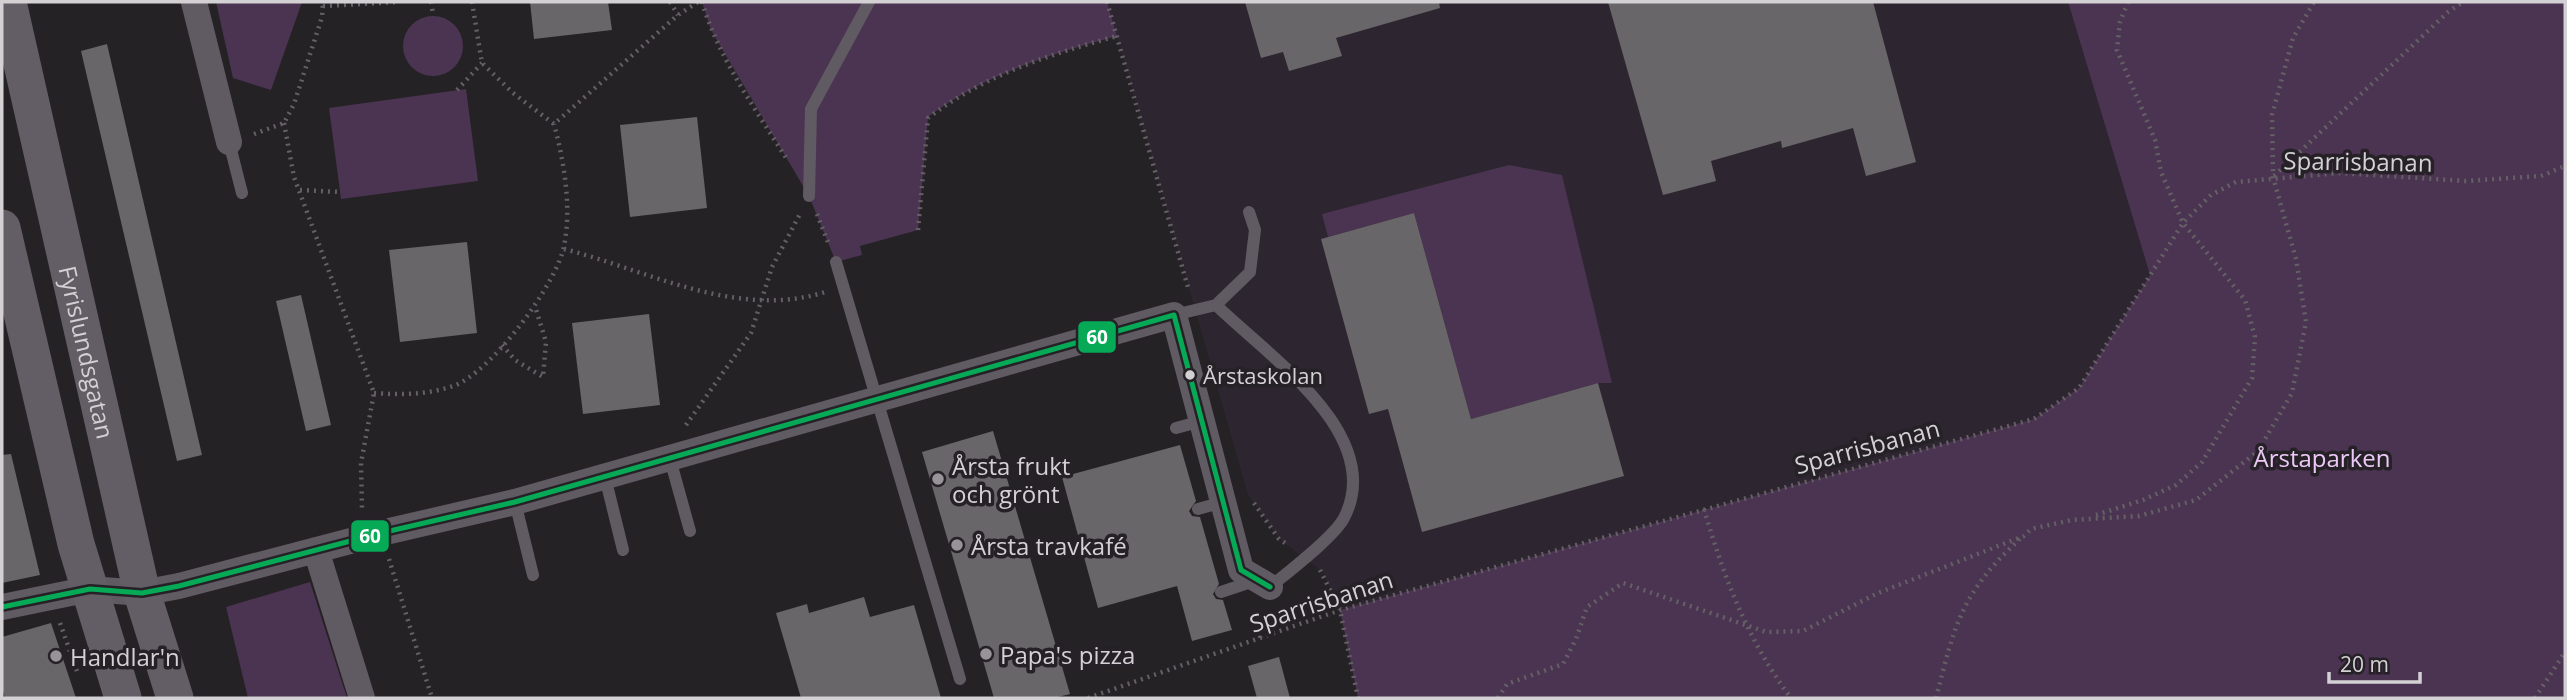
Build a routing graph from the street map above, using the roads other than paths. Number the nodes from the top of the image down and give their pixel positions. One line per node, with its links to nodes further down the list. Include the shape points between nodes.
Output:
1 (8, 2): 4 (street); 26 (main road, Fyrislundsgatan)
2 (194, 2): 5 (street)
3 (869, 2): 7 (lane, via 811,108)
4 (2, 4)
5 (229, 142): 6 (lane)
6 (242, 193)
7 (809, 196)
8 (1249, 212): 11 (lane, via 1255,230 1250,272)
9 (2, 228): 24 (main road)
10 (836, 262): 13 (lane)
11 (1216, 305): 12 (lane); 23 (lane, via 1320,404 1340,430 1351,457 1353,493 1343,520 1304,558)
12 (1184, 312): 13 (street); 14 (street)
13 (879, 401): 16 (street); 28 (lane)
14 (1202, 421): 15 (lane); 23 (street, via 1241,570)
15 (1176, 428)
16 (670, 459): 17 (street); 19 (lane)
17 (605, 477): 18 (street); 21 (lane)
18 (515, 502): 20 (street); 22 (lane)
19 (690, 530)
20 (316, 550): 26 (street); 31 (street)
21 (623, 550)
22 (533, 575)
23 (1263, 583): 25 (lane)
24 (90, 590): 26 (street); 27 (street); 29 (main road)
25 (1221, 592)
26 (142, 593): 30 (main road, Fyrislundsgatan)
27 (2, 607)
28 (960, 679)
29 (123, 698)
30 (176, 698)
31 (362, 698)

